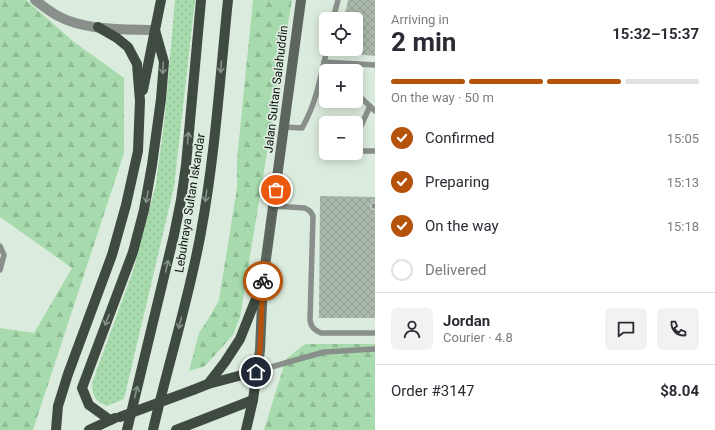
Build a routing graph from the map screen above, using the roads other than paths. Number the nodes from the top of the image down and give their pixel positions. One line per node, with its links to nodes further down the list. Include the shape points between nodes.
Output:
1 (36, 0): 8 (street, via 59,16)
2 (161, 0): 9 (main road)
3 (201, 0): 35 (main road, Lebuhraya Sultan Iskandar, one-way to 3, via 174,235 186,166)
4 (228, 0): 36 (main road, Lebuhraya Sultan Iskandar, one-way to 36, via 216,130 201,232)
5 (301, 0): 20 (street, Jalan Sultan Salahuddin)
6 (338, 0): 7 (lane)
7 (335, 12)
8 (98, 27): 9 (street); 17 (main road, via 128,47 137,64)
9 (155, 30): 17 (main road); 32 (main road, one-way to 32, via 164,62 144,210 132,252 82,388 89,405)
10 (325, 56): 11 (lane)
11 (324, 62): 12 (lane)
12 (357, 64)
13 (363, 64): 14 (lane)
14 (375, 65)
15 (319, 87): 20 (lane, via 302,128)
16 (363, 100): 18 (lane)
17 (140, 101): 33 (main road, via 138,151 126,205 112,255 58,406)
18 (373, 109): 19 (lane)
19 (363, 125)
20 (285, 127): 23 (street, Jalan Sultan Salahuddin)
21 (363, 150): 22 (lane)
22 (375, 151)
23 (274, 206): 26 (street, Jalan Sultan Salahuddin); 27 (lane, via 305,208 313,216 311,326 321,333)
24 (0, 246): 25 (lane, via 4,255)
25 (0, 270)
26 (263, 281): 29 (street, Jalan Sultan Salahuddin, via 260,350); 30 (main road, via 240,339)
27 (375, 333)
28 (375, 349): 29 (lane, via 324,352)
29 (256, 372): 30 (main road); 31 (main road)
30 (208, 384): 32 (main road, bridge)
31 (254, 400): 37 (main road); 38 (main road)
32 (110, 420): 34 (main road)
33 (56, 430)
34 (89, 430)
35 (127, 430)
36 (153, 430)
37 (176, 430)
38 (246, 430)

